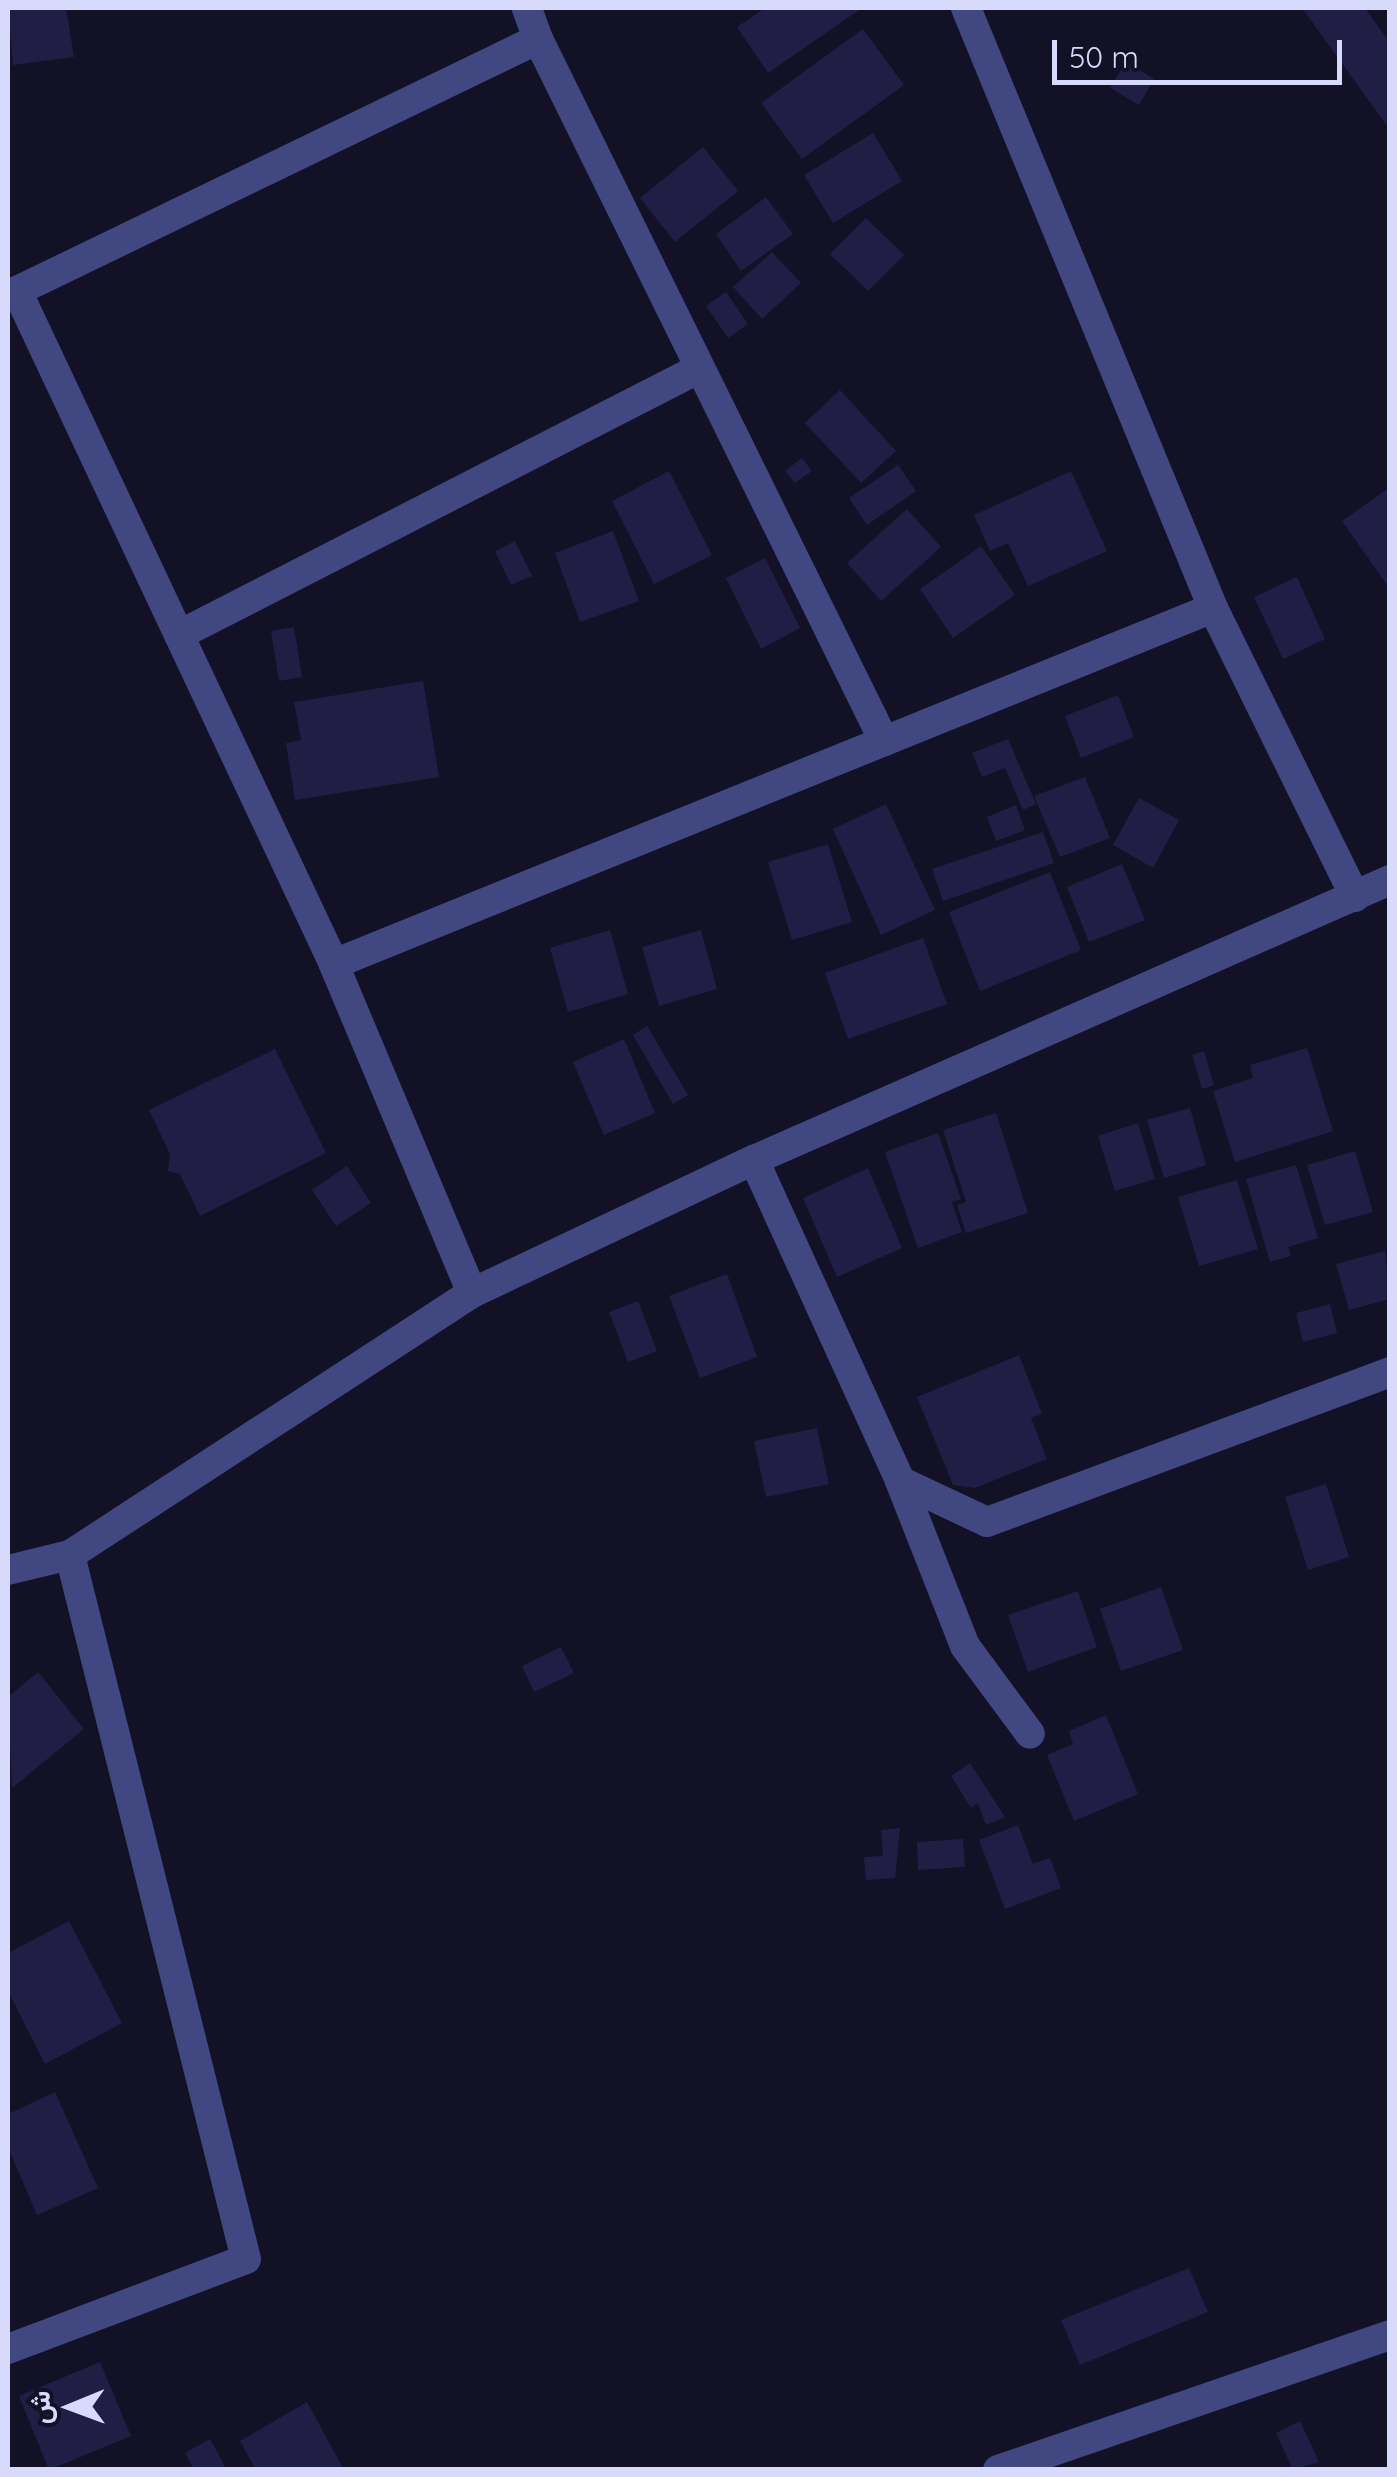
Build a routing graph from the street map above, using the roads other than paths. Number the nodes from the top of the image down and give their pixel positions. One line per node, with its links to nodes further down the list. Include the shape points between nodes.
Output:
1 (527, 8): 3 (street)
2 (966, 8): 5 (street)
3 (538, 39): 4 (street); 6 (street, via 17,291)
4 (700, 368): 6 (street); 7 (street)
5 (1213, 608): 7 (street); 9 (street)
6 (179, 635): 10 (street)
7 (884, 742): 10 (street)
8 (1390, 880): 9 (street)
9 (1355, 897): 11 (street)
10 (334, 964): 12 (street)
11 (754, 1160): 12 (street); 14 (street)
12 (472, 1293): 15 (street)
13 (1390, 1372): 14 (street, via 988,1522)
14 (900, 1481): 17 (street, via 964,1646)
15 (70, 1554): 16 (street); 19 (street, via 246,2259)
16 (8, 1570)
17 (1030, 1734)
18 (1390, 2334): 20 (street)
19 (8, 2349)
20 (998, 2470)

